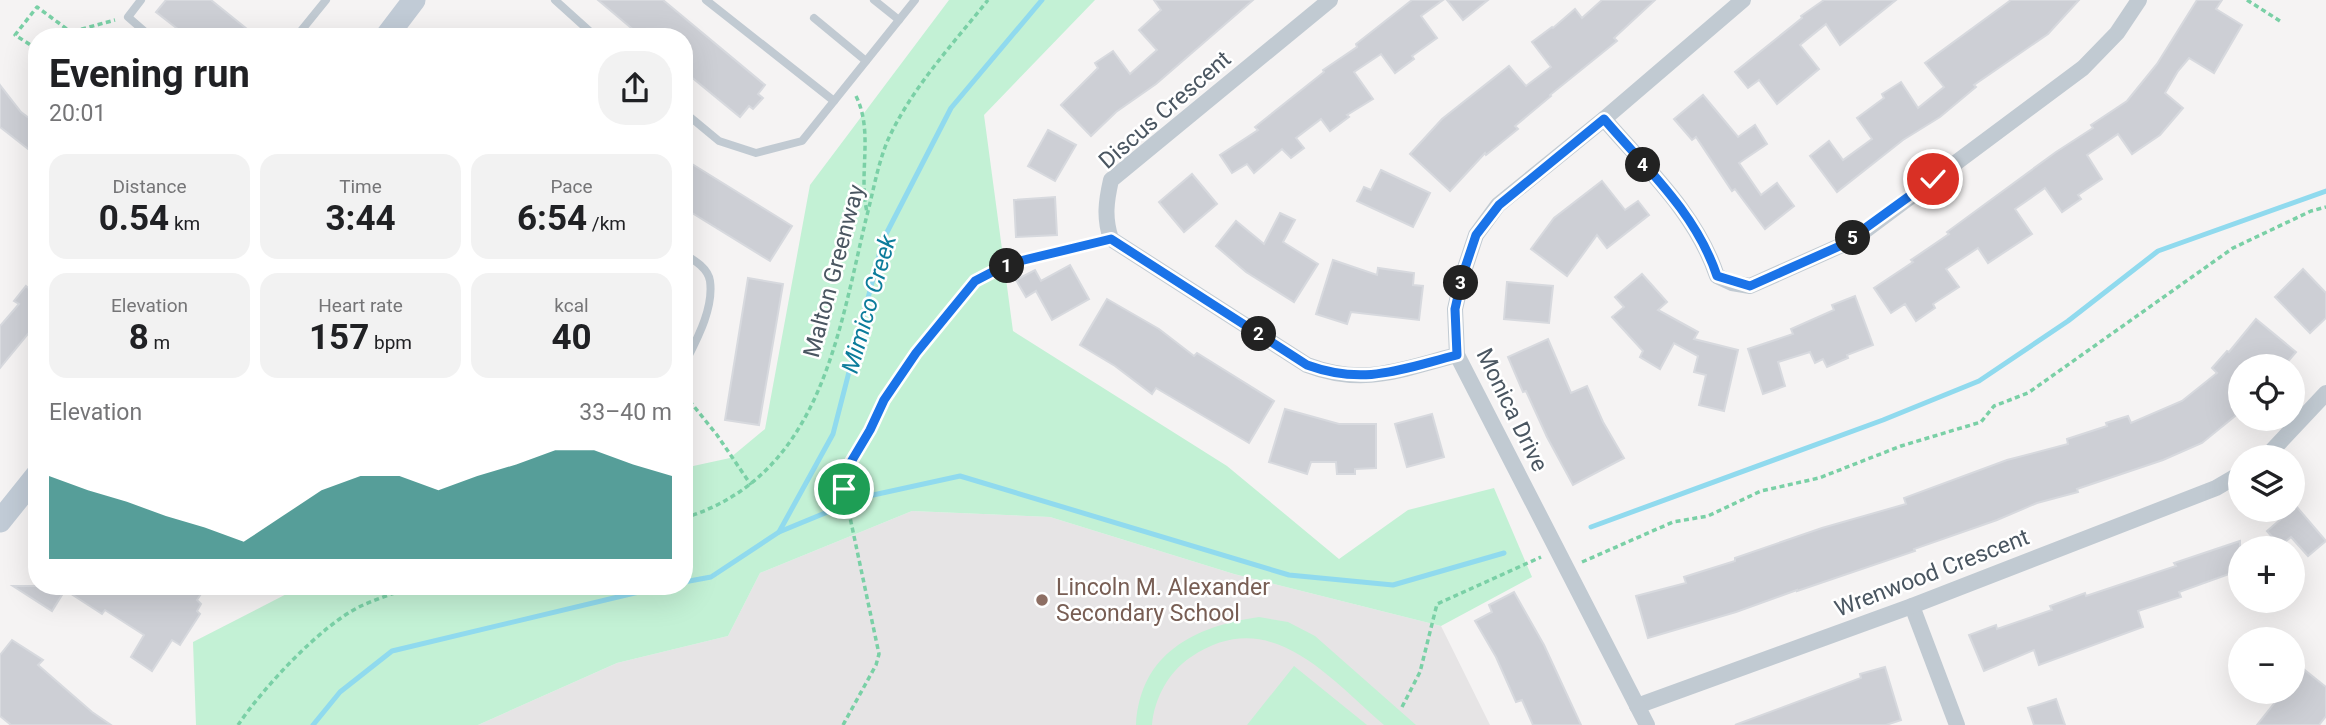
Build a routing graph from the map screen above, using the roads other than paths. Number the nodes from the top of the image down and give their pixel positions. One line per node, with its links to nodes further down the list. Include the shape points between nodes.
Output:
1 (141, 0): 13 (lane, via 128,17)
2 (326, 0): 14 (lane)
3 (414, 0): 15 (main road)
4 (555, 0): 16 (lane)
5 (706, 0): 18 (lane)
6 (874, 0): 12 (lane)
7 (915, 0): 12 (lane)
8 (1330, 0): 23 (street, Discus Crescent, via 1111,180 1105,206 1111,239 1307,365 1331,374 1382,374)
9 (1743, 0): 20 (street, Monica Drive)
10 (2139, 0): 20 (street, via 2117,33 2083,68 1870,226 1842,245 1750,286 1717,276 1709,251 1688,216)
11 (814, 18): 17 (lane)
12 (899, 20): 17 (lane)
13 (141, 28)
14 (303, 28)
15 (393, 28)
16 (586, 28)
17 (866, 61): 18 (lane)
18 (834, 101): 19 (lane, via 802,141 756,153 719,141)
19 (693, 119)
20 (1604, 119): 23 (street, Monica Drive, via 1499,205 1476,235 1455,309)
21 (693, 260): 22 (lane, via 710,280 706,320)
22 (693, 347)
23 (1457, 355): 30 (street, Monica Drive)
24 (2326, 393): 25 (street)
25 (2277, 445)
26 (2228, 481): 29 (street, Wrenwood Crescent)
27 (28, 486): 28 (main road)
28 (0, 521)
29 (1912, 606): 30 (street, Wrenwood Crescent); 32 (street)
30 (1637, 706): 31 (street, Monica Drive)
31 (1647, 725)
32 (1957, 725)

